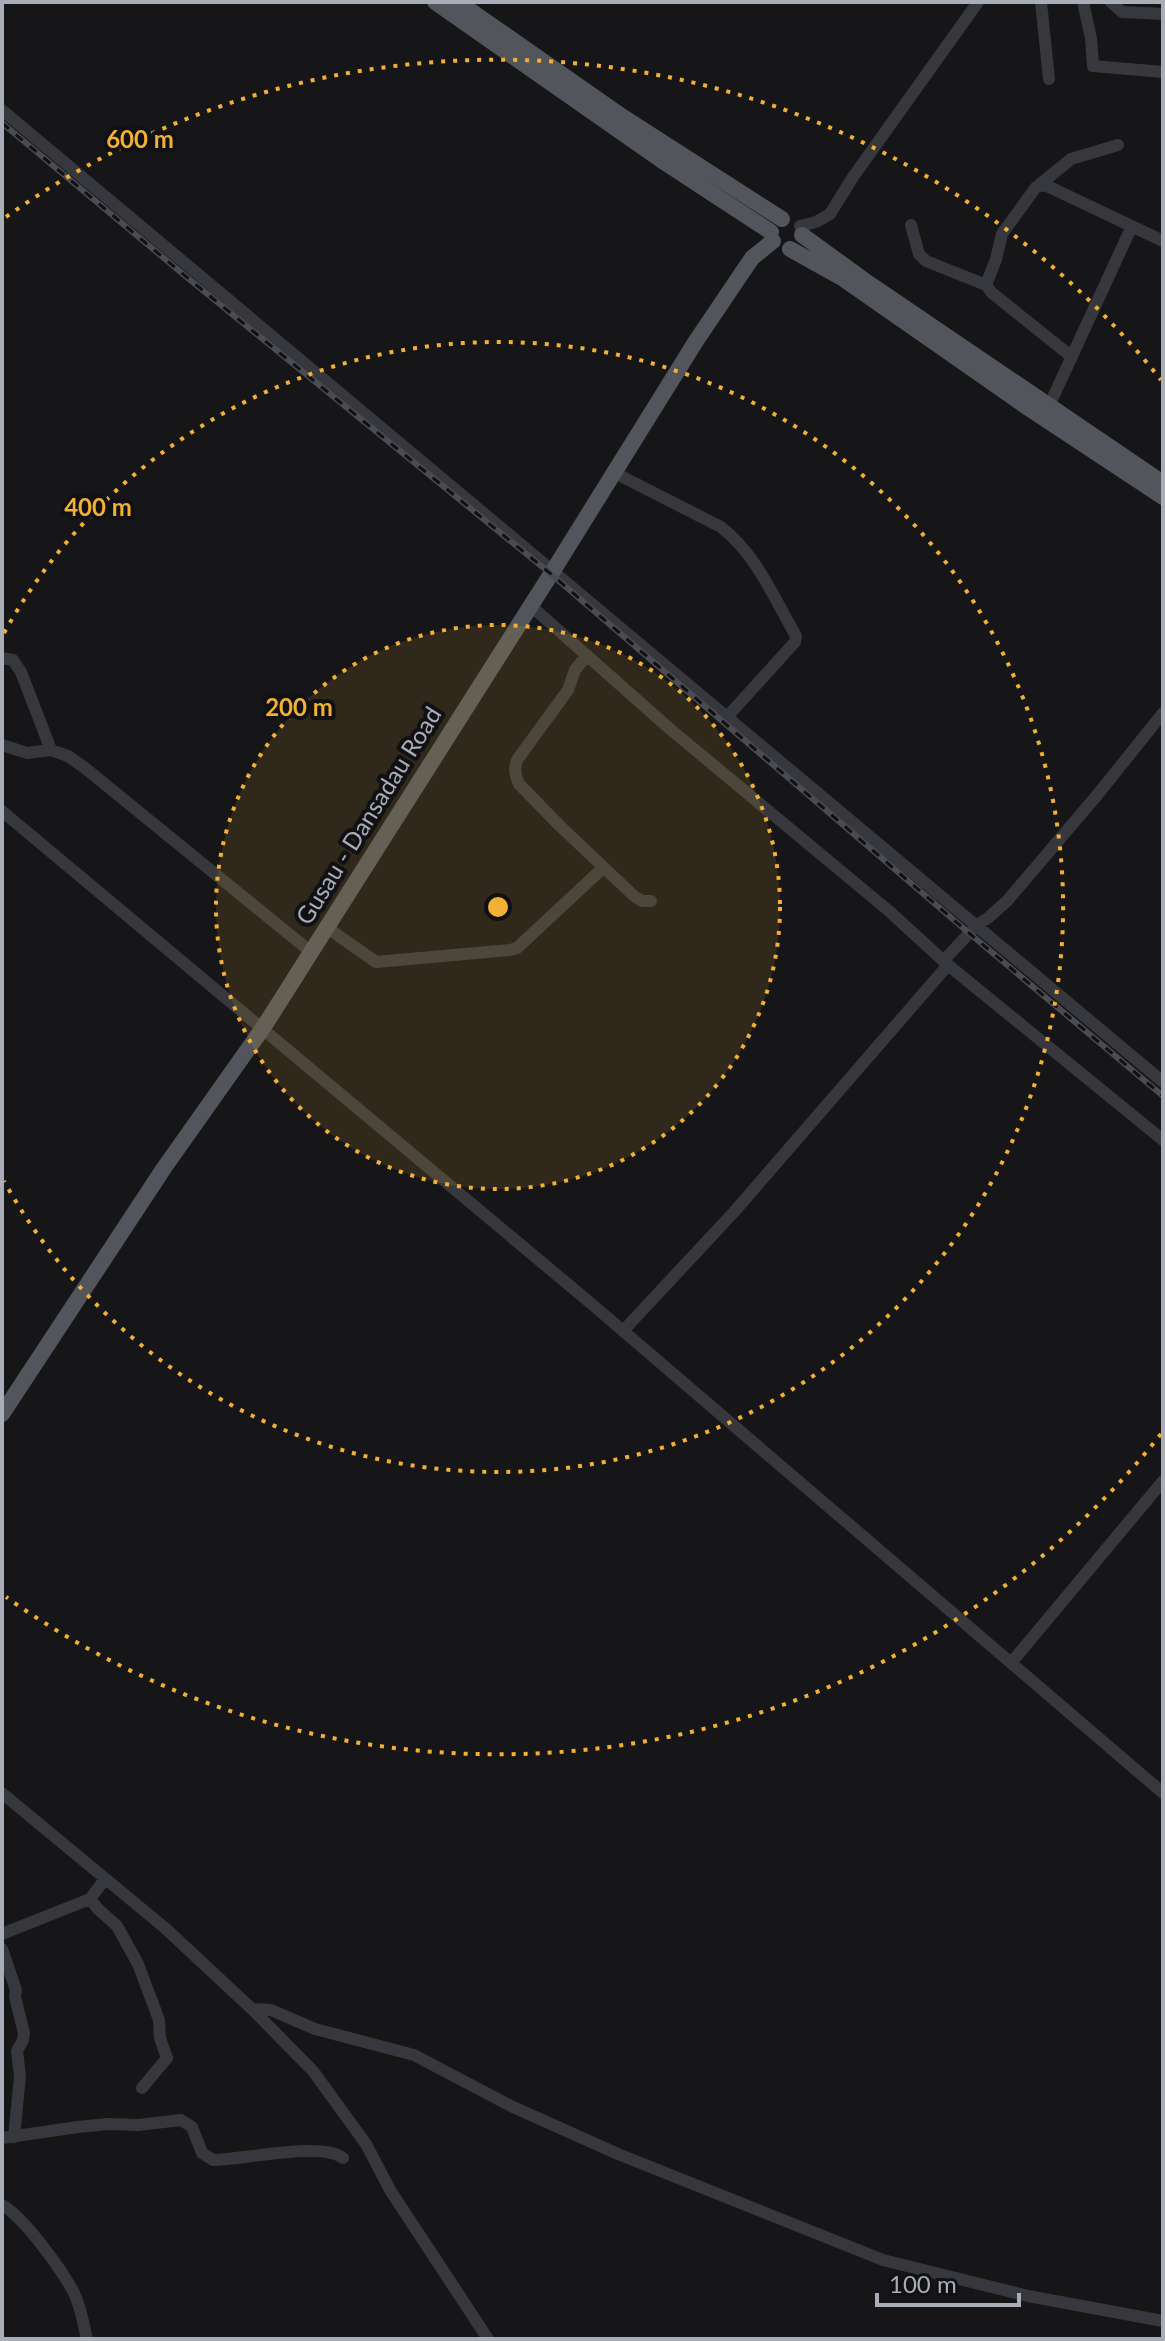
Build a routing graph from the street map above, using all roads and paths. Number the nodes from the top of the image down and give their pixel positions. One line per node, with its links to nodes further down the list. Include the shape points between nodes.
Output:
1 (435, 2): 8 (main road)
2 (458, 2): 8 (main road)
3 (1041, 2): 10 (street)
4 (1083, 2): 9 (street, via 1093,66)
5 (1111, 2): 7 (street, via 1122,12)
6 (980, 3): 16 (street, via 830,214)
7 (1163, 14)
8 (469, 17): 17 (main road, via 623,117)
9 (1163, 72)
10 (1049, 79)
11 (2, 110): 26 (street)
12 (1118, 145): 13 (street, via 1071,159)
13 (1038, 186): 15 (street); 20 (street, via 1002,234)
14 (911, 225): 20 (street, via 926,261)
15 (1132, 226): 18 (street); 21 (street)
16 (801, 230): 17 (main road, via 794,220); 19 (main road); 22 (main road, via 864,280)
17 (775, 231): 19 (main road, via 781,248); 23 (main road, Gusau - Dansadau Road, via 696,341)
18 (1163, 241)
19 (790, 249): 25 (main road, via 842,278)
20 (986, 285): 21 (street)
21 (1072, 357): 22 (street)
22 (1049, 406): 24 (main road)
23 (615, 473): 26 (main road, Gusau - Dansadau Road); 31 (street, via 735,538 796,636)
24 (1163, 483)
25 (1163, 497)
26 (554, 570): 27 (main road, Gusau - Dansadau Road); 31 (street)
27 (531, 606): 28 (street); 38 (main road, Gusau - Dansadau Road)
28 (587, 655): 35 (street, via 517,760 515,775); 40 (street)
29 (2, 658): 33 (street, via 13,660 21,672)
30 (1163, 713): 37 (street, via 1007,901)
31 (727, 717): 37 (street)
32 (2, 745): 33 (street, via 27,753)
33 (51, 750): 39 (street, via 85,768)
34 (2, 811): 41 (street)
35 (603, 868): 36 (street, via 634,896); 38 (street, via 510,950 376,962)
36 (651, 901)
37 (977, 925): 40 (street); 42 (street)
38 (326, 927): 39 (main road, Gusau - Dansadau Road)
39 (311, 952): 41 (main road, Gusau - Dansadau Road)
40 (946, 963): 43 (street); 44 (street, via 734,1212)
41 (263, 1028): 44 (street); 45 (main road, Gusau - Dansadau Road)
42 (1163, 1082)
43 (1163, 1140)
44 (623, 1331): 47 (street)
45 (2, 1414)
46 (1163, 1481): 47 (street)
47 (1011, 1663): 49 (street)
48 (2, 1793): 50 (street)
49 (1163, 1793)
50 (105, 1879): 51 (street); 54 (street)
51 (90, 1899): 52 (street); 55 (street, via 126,1938 159,2020 167,2058)
52 (2, 1934)
53 (2, 1949): 56 (street, via 24,2033 17,2051 20,2076)
54 (252, 2009): 59 (street, via 271,2010 315,2029 414,2055 618,2154 883,2260 1028,2296); 61 (street, via 343,2109)
55 (142, 2088)
56 (8, 2138): 57 (street, via 181,2120 195,2131 209,2159 306,2152)
57 (343, 2158)
58 (2, 2205): 60 (street, via 14,2212 73,2291)
59 (1163, 2321)
60 (87, 2339)
61 (488, 2339)

